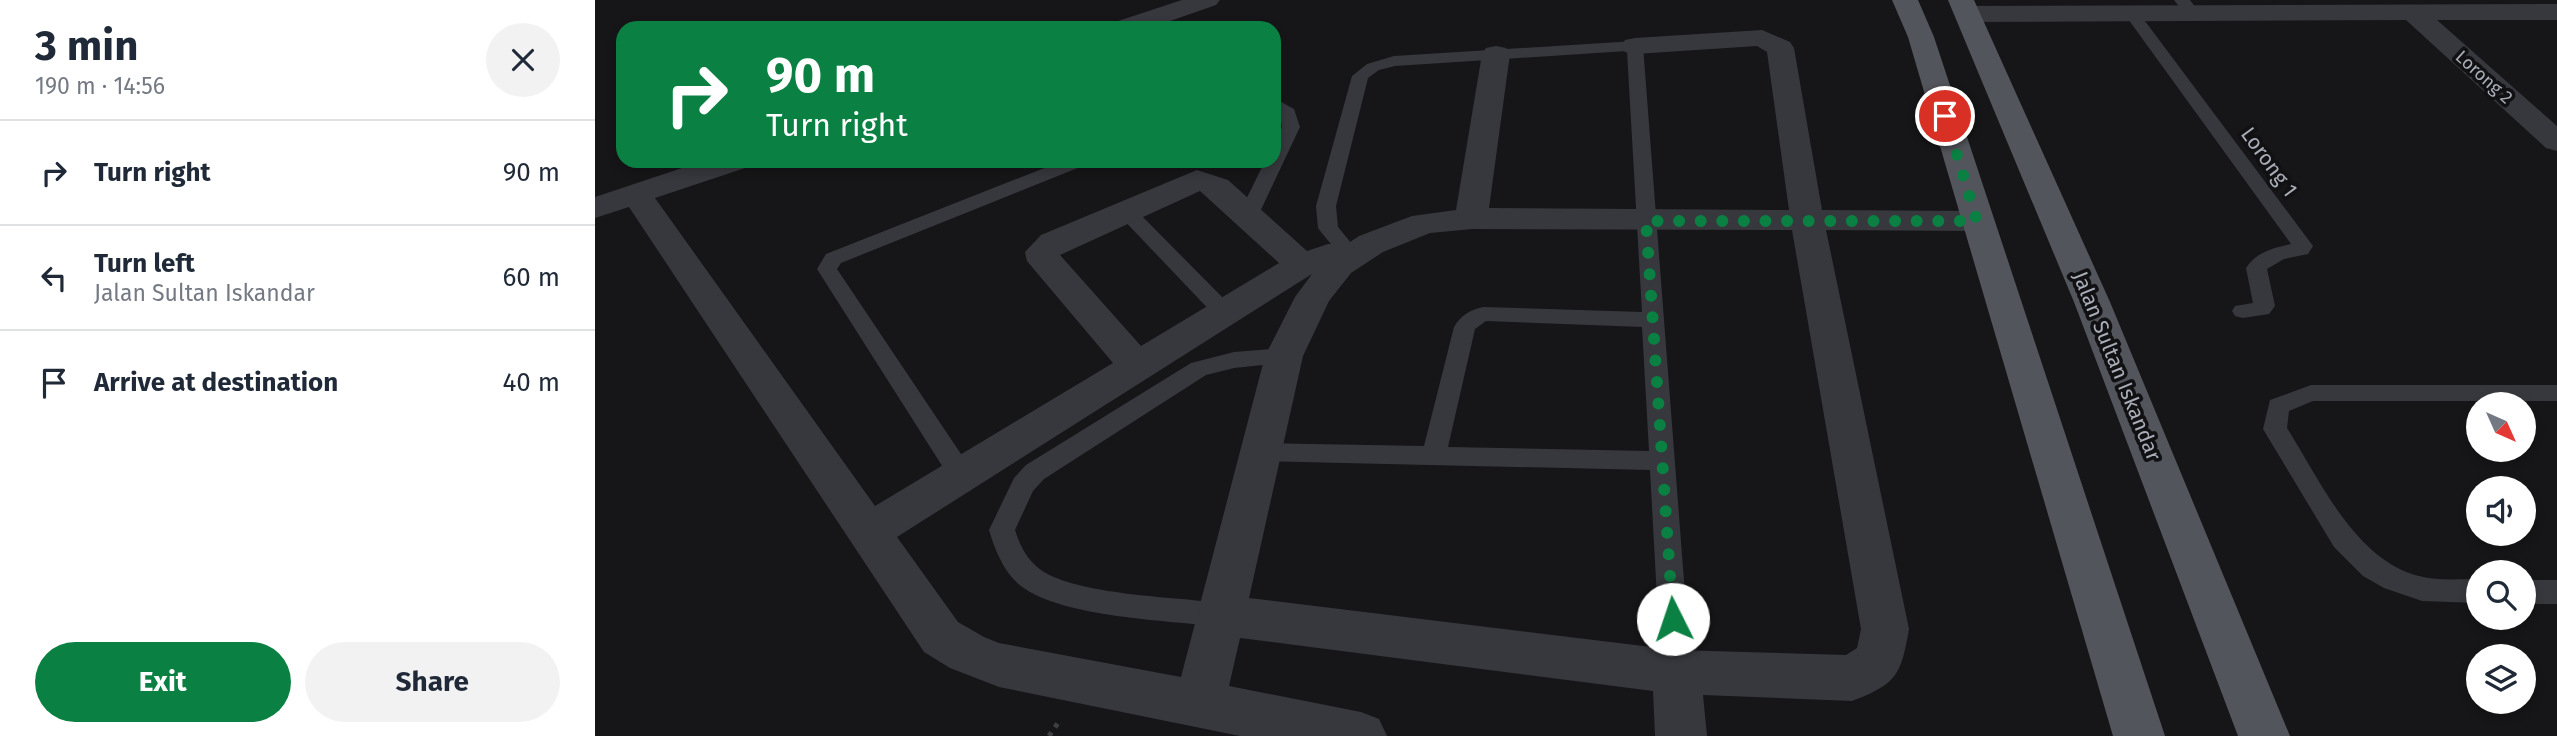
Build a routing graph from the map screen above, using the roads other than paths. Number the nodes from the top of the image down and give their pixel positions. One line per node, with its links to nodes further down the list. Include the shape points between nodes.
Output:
1 (1207, 0): 8 (street)
2 (1905, 0): 24 (main road, via 1921,37)
3 (2187, 6): 6 (street); 7 (street)
4 (1964, 7): 6 (street); 47 (main road, Jalan Sultan Iskandar, via 2092,302)
5 (2540, 8): 7 (street)
6 (2131, 12): 27 (lane, Lorong 1, via 2303,246 2261,261 2256,268 2264,306)
7 (2412, 12): 12 (street, Lorong 2)
8 (1145, 21)
9 (1635, 46): 10 (lane); 22 (street, via 1762,38 1780,48); 23 (lane)
10 (1496, 54): 21 (street); 25 (lane, via 1394,61 1360,76 1326,206 1328,228)
11 (1281, 108): 13 (lane, via 1288,113 1291,127)
12 (2557, 142)
13 (1281, 148)
14 (713, 168): 17 (street)
15 (1060, 168): 36 (lane, via 833,259 827,269)
16 (1271, 168): 20 (lane)
17 (636, 194): 18 (street); 37 (street)
18 (595, 208)
19 (1126, 211): 20 (street, via 1197,180 1217,187); 28 (lane); 31 (street, via 1042,252 1044,261)
20 (1248, 216): 26 (street)
21 (1471, 219): 23 (street); 25 (street, via 1424,223)
22 (1807, 220): 23 (street); 24 (street); 42 (street, via 1885,629 1879,661 1851,678)
23 (1646, 221): 29 (lane)
24 (1977, 221): 46 (main road)
25 (1351, 255): 26 (street, via 1328,255); 30 (street, via 1324,281)
26 (1303, 265): 28 (street)
27 (2243, 311)
28 (1225, 313): 31 (street)
29 (1653, 320): 34 (lane, via 1483,314 1472,319 1465,327); 35 (lane)
30 (1283, 356): 33 (street); 41 (lane, via 1234,360 1199,369 1035,472 1023,485 1002,530 1010,556 1033,580 1065,594)
31 (1137, 367): 36 (street)
32 (2557, 393): 38 (lane, via 2311,393 2277,405 2275,429 2343,539 2373,568 2394,580 2422,589)
33 (1259, 452): 34 (lane); 41 (street)
34 (1434, 456): 35 (lane)
35 (1662, 461): 42 (lane)
36 (962, 476): 37 (street)
37 (868, 533): 43 (street, via 941,637 967,653 999,665)
38 (2466, 591)
39 (2536, 592): 40 (lane)
40 (2557, 592)
41 (1221, 615): 42 (street); 43 (street)
42 (1677, 672): 45 (street)
43 (1200, 703): 44 (street)
44 (1361, 736)
45 (1681, 736)
46 (2139, 736)
47 (2264, 736)

